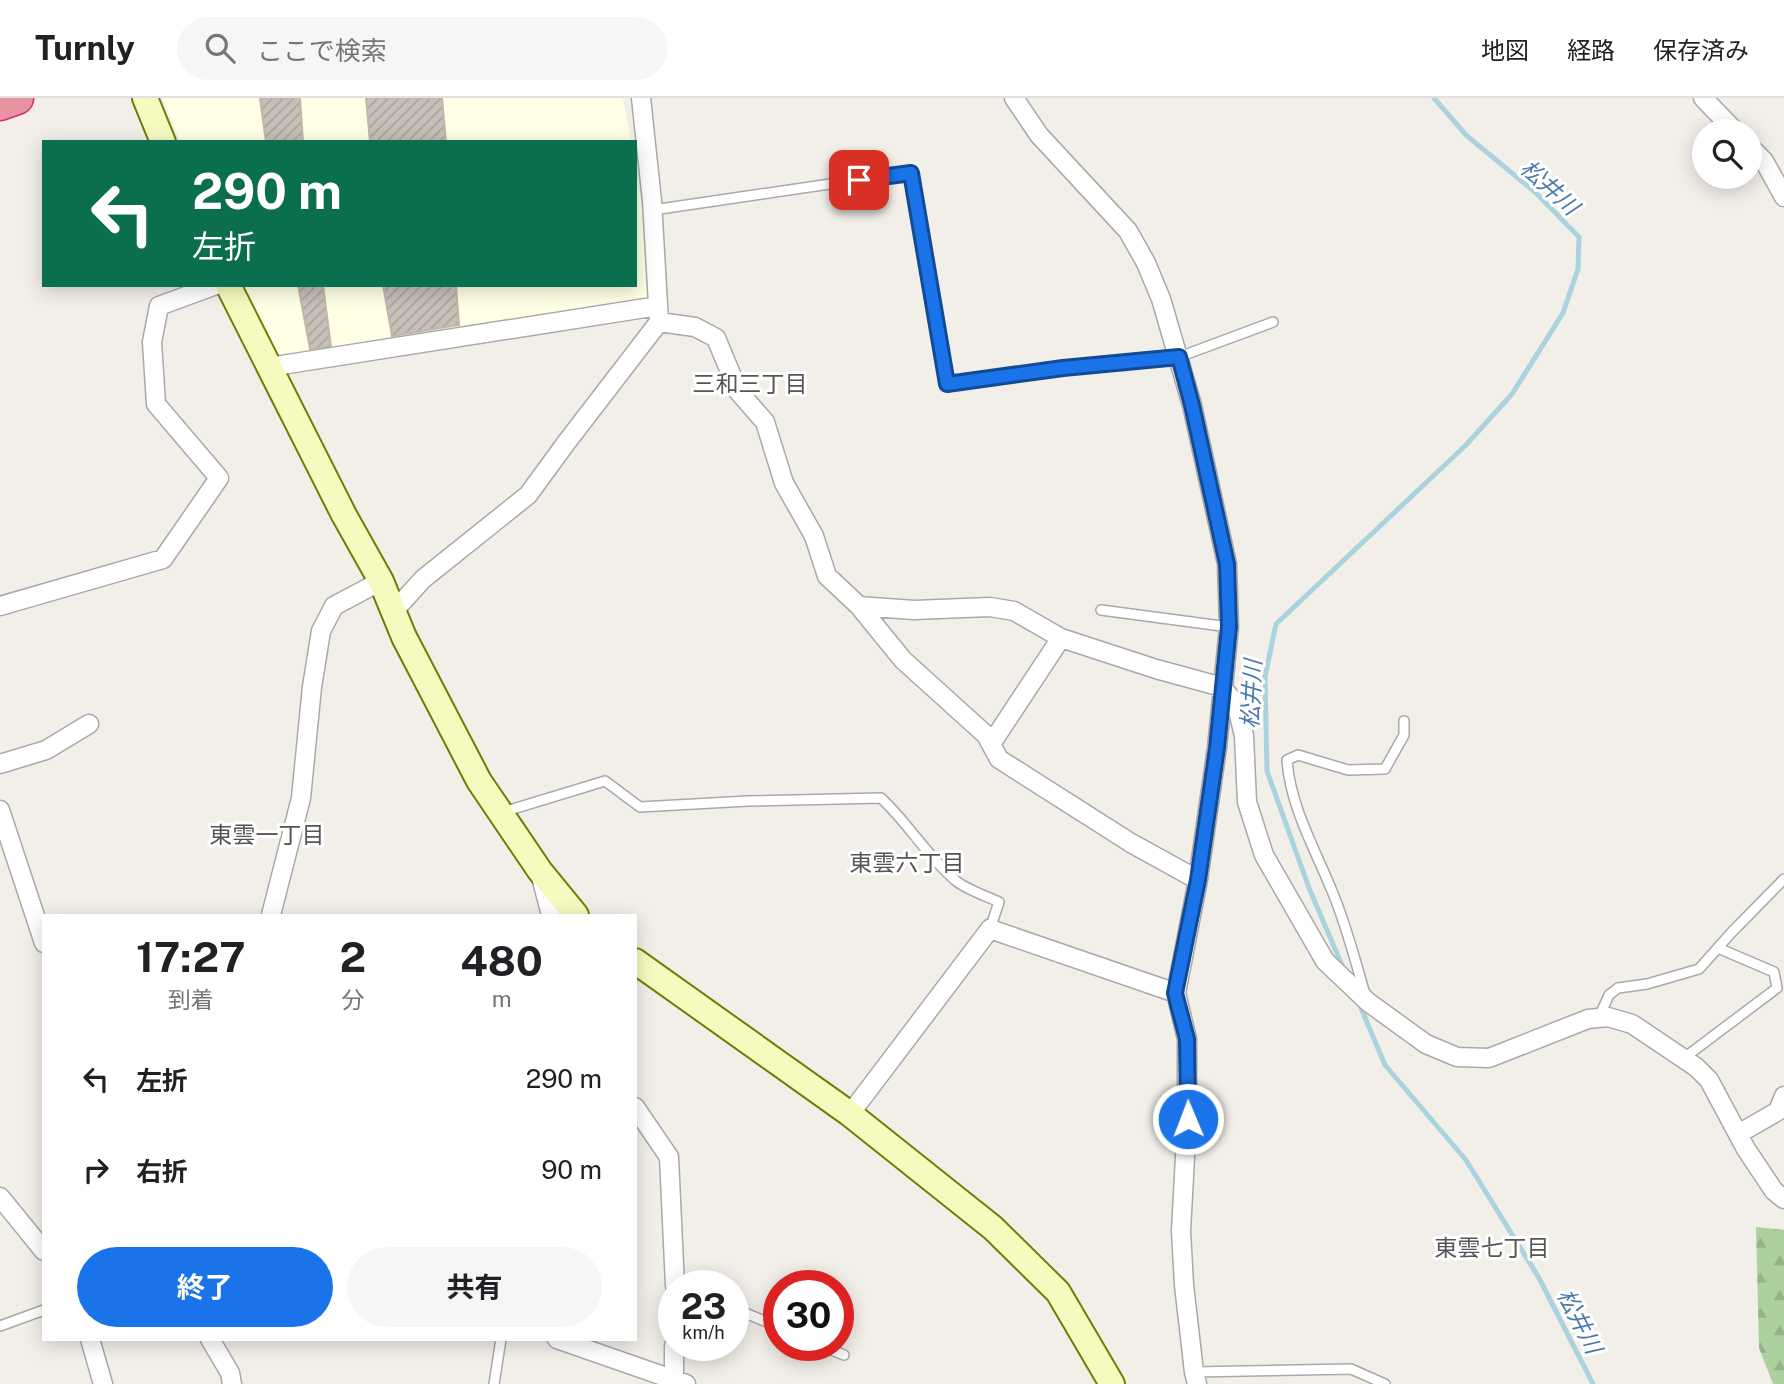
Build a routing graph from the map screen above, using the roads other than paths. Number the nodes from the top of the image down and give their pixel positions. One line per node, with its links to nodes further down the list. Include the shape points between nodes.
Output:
1 (17, 98): 6 (highway)
2 (145, 98): 8 (street)
3 (641, 98): 11 (street)
4 (1014, 98): 16 (street, via 1039,135 1128,230 1161,299)
5 (1703, 98): 7 (street)
6 (0, 104)
7 (1723, 119)
8 (162, 140)
9 (1762, 159): 10 (street)
10 (1784, 197)
11 (653, 210): 14 (street); 16 (lane, via 911,173 947,384)
12 (211, 287): 19 (street, via 159,306 152,342 156,404 219,478 163,559)
13 (229, 287): 17 (street)
14 (659, 314): 17 (street); 20 (street, via 716,338 738,391 765,422 784,483 814,536 827,576); 22 (street, via 528,495 423,579)
15 (1273, 322): 16 (lane)
16 (1179, 357): 23 (street, via 1227,564)
17 (270, 368): 18 (street)
18 (382, 581): 22 (street); 35 (street, via 334,606 321,631 300,799)
19 (0, 606)
20 (859, 606): 24 (street, via 914,610 990,607 1014,611); 28 (street, via 903,660)
21 (1101, 610): 23 (lane)
22 (393, 612): 31 (street, via 479,781)
23 (1229, 627): 25 (street)
24 (1061, 638): 25 (street); 28 (street)
25 (1222, 687): 34 (street); 43 (street, via 1237,706 1244,736 1247,802 1264,855 1325,961)
26 (1404, 721): 43 (lane, via 1404,735 1385,769 1348,770 1298,755 1287,760 1293,795 1334,895)
27 (89, 724): 29 (street, via 46,750)
28 (991, 744): 34 (street, via 999,759)
29 (0, 764)
30 (0, 810): 39 (street)
31 (500, 813): 32 (street); 38 (lane, via 606,781 640,807 881,798 957,882 999,902)
32 (540, 871): 36 (street); 37 (street)
33 (1784, 878): 40 (lane)
34 (1198, 880): 42 (street)
35 (271, 914)
36 (551, 914)
37 (575, 914)
38 (990, 929): 42 (street); 48 (street)
39 (42, 937)
40 (1718, 948): 44 (lane, via 1699,969 1618,988 1609,995); 45 (lane, via 1774,972 1777,988)
41 (637, 962): 48 (street)
42 (1175, 993): 61 (street, via 1187,1039 1181,1231)
43 (1368, 1002): 44 (street, via 1426,1044 1457,1056 1489,1058)
44 (1599, 1018): 45 (street, via 1632,1024)
45 (1684, 1059): 49 (street, via 1709,1080)
46 (1784, 1096): 49 (street, via 1778,1111)
47 (637, 1110): 53 (street, via 669,1157)
48 (850, 1114): 66 (street, via 993,1228 1058,1292)
49 (1738, 1134): 51 (street, via 1774,1191)
50 (0, 1197): 52 (street)
51 (1784, 1199)
52 (42, 1249)
53 (676, 1270)
54 (42, 1311): 55 (lane)
55 (0, 1326)
56 (91, 1341): 63 (street)
57 (211, 1341): 64 (street)
58 (501, 1341): 65 (lane)
59 (563, 1341): 62 (street)
60 (676, 1361): 62 (street)
61 (1195, 1378): 67 (lane, via 1351,1369)
62 (678, 1382)
63 (103, 1384)
64 (232, 1384)
65 (494, 1384)
66 (1112, 1384)
67 (1385, 1384)

